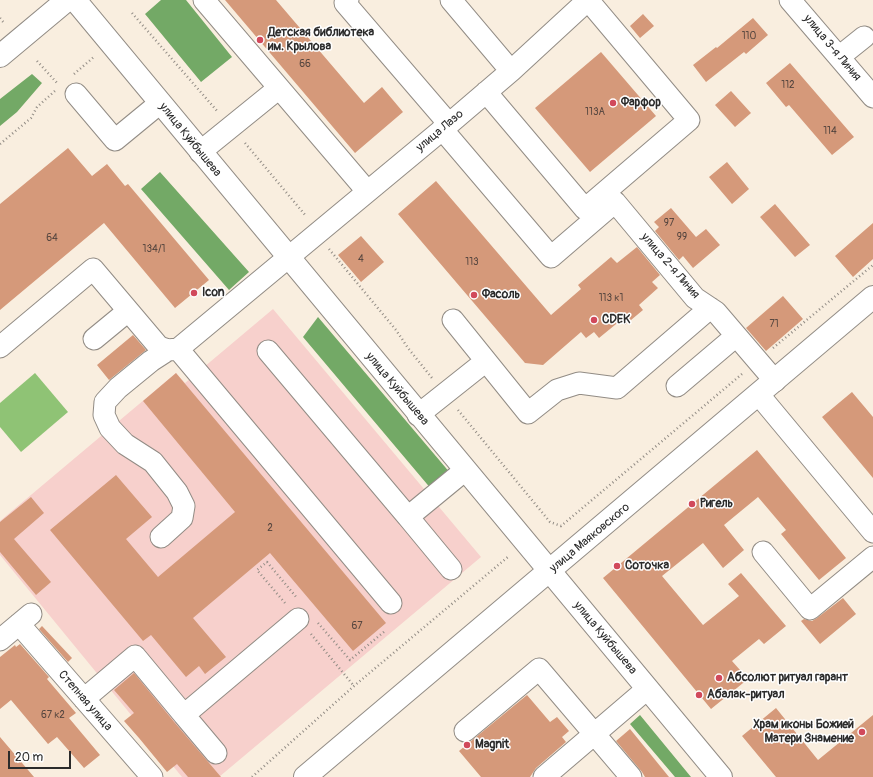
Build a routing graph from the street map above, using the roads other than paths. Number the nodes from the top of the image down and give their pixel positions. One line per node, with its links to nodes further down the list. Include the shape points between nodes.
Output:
1 (67, 0): 9 (main road)
2 (75, 0): 16 (main road, улица Куйбышева)
3 (204, 0): 13 (street)
4 (348, 0): 17 (street, via 345,3)
5 (451, 0): 11 (street)
6 (588, 0): 11 (street, улица Лазо); 14 (street, via 690,120 585,209)
7 (790, 0): 10 (street, улица 3-я Линия)
8 (864, 37): 10 (street)
9 (0, 56)
10 (839, 57): 15 (street, улица 3-я Линия)
11 (511, 71): 14 (street, улица Лазо)
12 (74, 85): 16 (street, via 115,140)
13 (279, 88): 18 (street); 19 (street)
14 (486, 92): 17 (street, улица Лазо)
15 (873, 97)
16 (160, 103): 18 (main road, улица Куйбышева)
17 (445, 127): 19 (street, улица Лазо); 22 (street, улица 2-я Линия, via 551,257 615,202 695,298)
18 (200, 152): 20 (main road, улица Куйбышева)
19 (367, 191): 20 (street, улица Лазо)
20 (288, 257): 28 (street, улица Лазо); 33 (main road, улица Куйбышева)
21 (873, 297): 32 (main road, улица Маяковского)
22 (710, 308): 25 (street, улица 2-я Линия); 30 (street, via 616,388 579,383 558,390 528,413)
23 (128, 311): 26 (street); 27 (street, via 93,269); 28 (street, via 159,347)
24 (453, 320): 30 (street)
25 (736, 336): 31 (street); 32 (street, улица 2-я Линия, via 758,361)
26 (94, 339)
27 (0, 347)
28 (173, 350): 37 (street, улица Лазо, via 151,361 118,388 105,402 104,415 110,428 125,444 153,462 177,492 184,506 182,518); 42 (street)
29 (268, 351): 35 (street)
30 (486, 361): 33 (street)
31 (677, 386)
32 (767, 388): 36 (street, улица 2-я Линия); 41 (main road, улица Маяковского)
33 (418, 415): 34 (main road, улица Куйбышева)
34 (464, 471): 35 (street); 41 (main road, улица Куйбышева)
35 (408, 518): 40 (street)
36 (873, 532)
37 (161, 537)
38 (763, 552): 39 (street, via 810,609)
39 (873, 557)
40 (451, 569)
41 (549, 572): 45 (main road, улица Куйбышева); 52 (main road, улица Маяковского)
42 (391, 603)
43 (298, 619): 47 (street)
44 (0, 640): 46 (street, Степная улица, via 25,619)
45 (647, 689): 49 (street); 55 (main road, улица Куйбышева)
46 (84, 699): 47 (street, via 135,656); 51 (street, Степная улица)
47 (184, 715): 50 (street)
48 (465, 731): 49 (street, via 539,669)
49 (595, 734): 53 (street); 54 (street)
50 (216, 753)
51 (152, 777)
52 (305, 777)
53 (544, 777)
54 (631, 777)
55 (721, 777)

